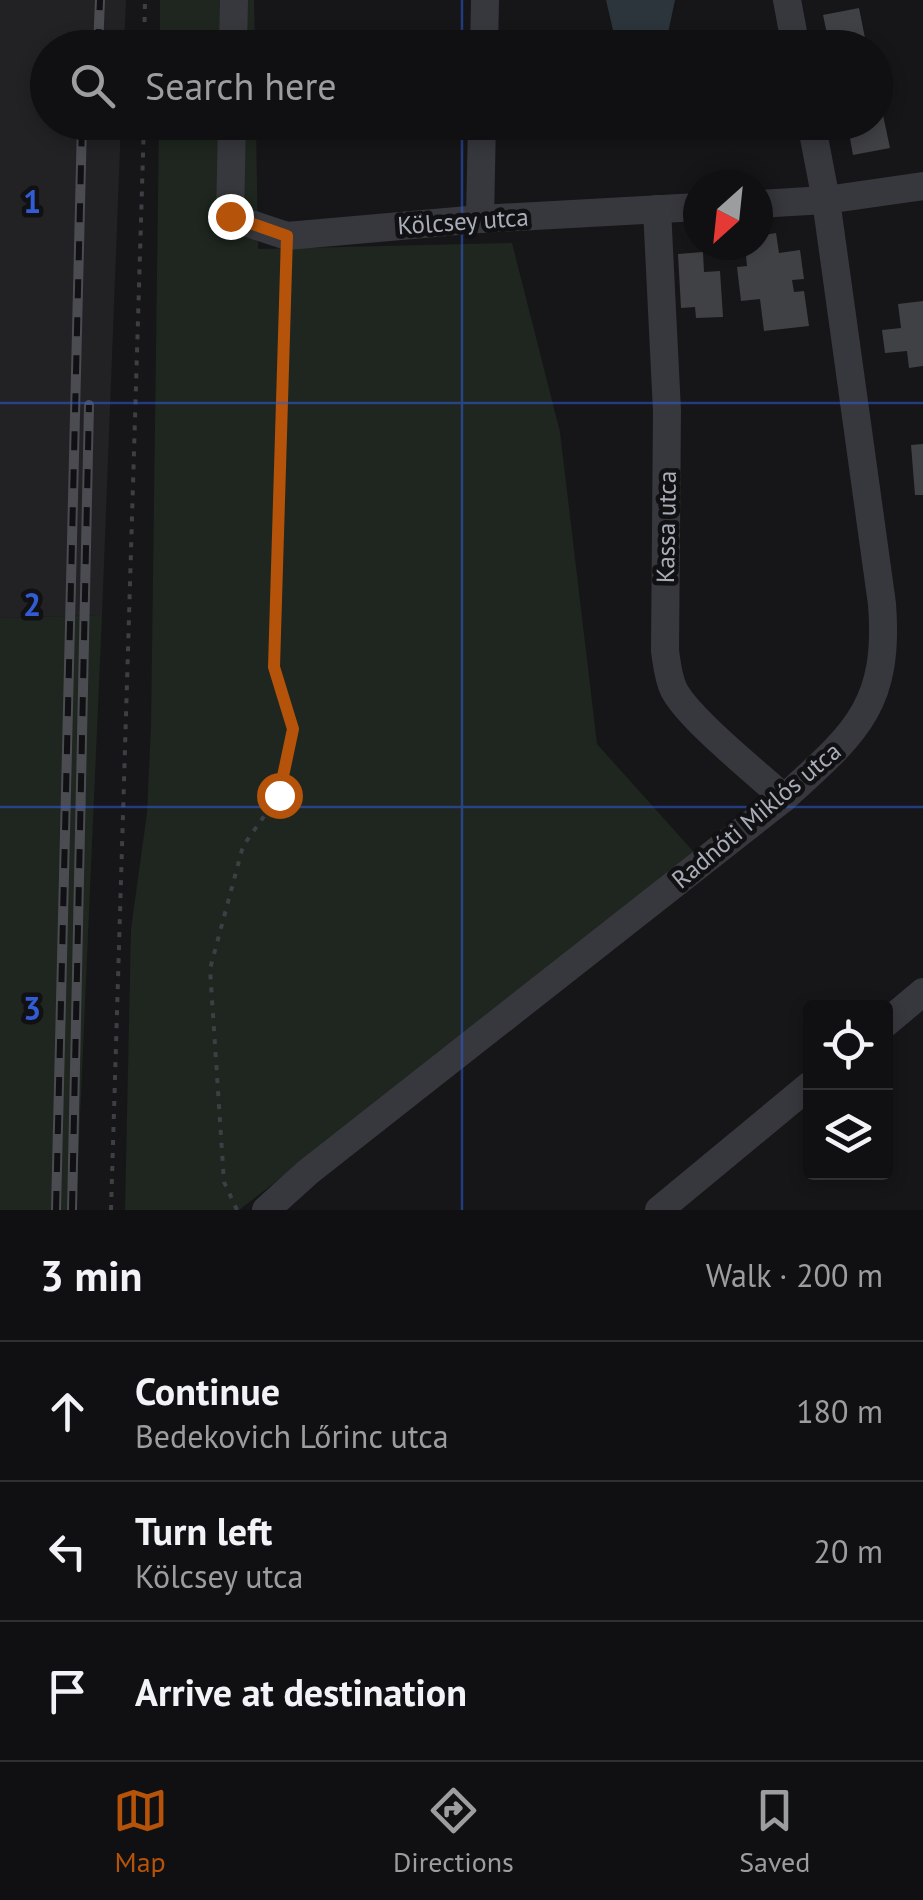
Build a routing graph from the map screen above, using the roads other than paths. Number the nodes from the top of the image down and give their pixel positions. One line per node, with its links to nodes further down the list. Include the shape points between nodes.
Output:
1 (234, 0): 4 (street)
2 (485, 0): 5 (street)
3 (787, 0): 6 (street)
4 (233, 30)
5 (484, 30)
6 (793, 30)
7 (232, 140): 15 (street, Kölcsey utca, via 230,216 287,236)
8 (482, 140): 15 (street)
9 (814, 140): 11 (street, Radnóti Miklós utca)
10 (923, 186): 11 (street)
11 (826, 200): 12 (street); 16 (street, Radnóti Miklós utca, via 884,646 864,718)
12 (773, 203)
13 (683, 208): 14 (street, Kölcsey utca)
14 (657, 210): 15 (street, Kölcsey utca); 16 (street, Kassa utca, via 667,411 667,667 684,705)
15 (480, 218)
16 (784, 798): 20 (street, Radnóti Miklós utca)
17 (923, 992): 18 (street)
18 (893, 1017)
19 (804, 1090): 21 (street)
20 (266, 1210)
21 (660, 1210)

